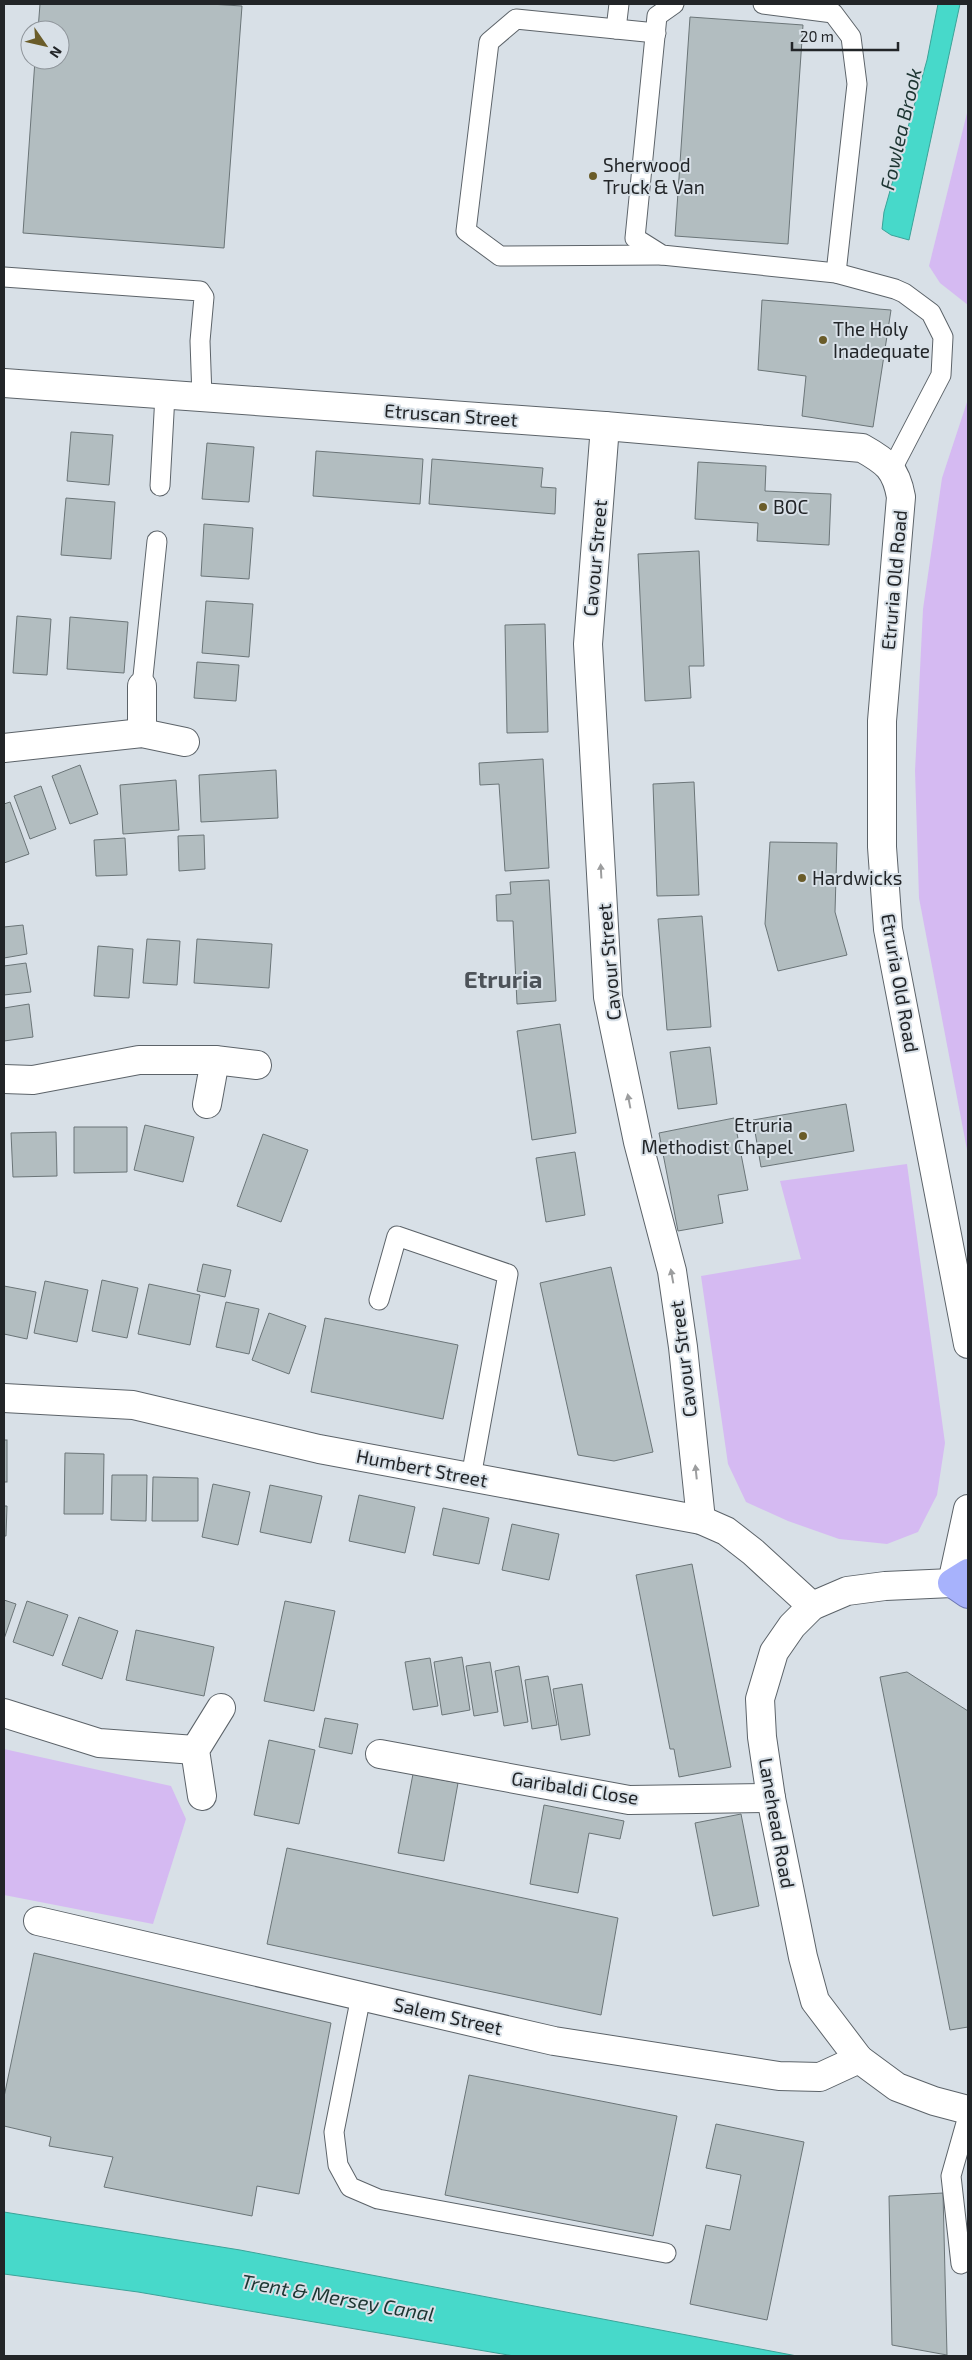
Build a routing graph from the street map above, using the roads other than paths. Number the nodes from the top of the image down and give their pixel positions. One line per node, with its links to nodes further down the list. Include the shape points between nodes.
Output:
1 (619, 4): 4 (lane)
2 (674, 4): 5 (lane, via 657,16)
3 (763, 4): 7 (lane, via 833,14 851,37 857,84)
4 (616, 29): 5 (lane); 6 (lane, via 516,19 489,42 466,231 500,256)
5 (656, 34): 6 (lane, via 635,238)
6 (662, 255): 7 (lane)
7 (836, 273): 13 (lane, via 904,293 932,313 942,337 941,375)
8 (4, 277): 11 (lane, via 200,291 204,297 200,341)
9 (4, 383): 10 (street, Etruscan Street)
10 (165, 395): 11 (street, Etruscan Street); 14 (lane)
11 (202, 397): 12 (street, Etruscan Street)
12 (605, 426): 13 (street, Etruscan Street, via 862,448); 29 (street, Cavour Street, one-way to 12, via 672,1271 638,1142 608,997 588,644)
13 (892, 468): 25 (street, Etruria Old Road, via 901,497 882,721 882,847 888,929)
14 (160, 486)
15 (157, 541): 16 (lane)
16 (142, 686): 17 (street)
17 (142, 733): 18 (street); 19 (street)
18 (185, 742)
19 (4, 748)
20 (215, 1060): 21 (street); 22 (street, via 139,1060 33,1080); 23 (street)
21 (257, 1065)
22 (4, 1079)
23 (208, 1104)
24 (379, 1300): 27 (lane, via 397,1236 508,1274)
25 (968, 1344)
26 (4, 1398): 27 (street, Humbert Street, via 133,1405 319,1449)
27 (471, 1477): 29 (street, Humbert Street)
28 (968, 1509): 30 (street)
29 (701, 1520): 31 (street, Humbert Street, via 726,1531 746,1546)
30 (963, 1583): 31 (street, Lanehead Road, via 847,1590)
31 (812, 1606): 37 (street, Lanehead Road, via 792,1626 774,1652 760,1698 762,1737)
32 (221, 1708): 34 (street)
33 (4, 1714): 34 (street, via 99,1743)
34 (195, 1750): 36 (street)
35 (380, 1754): 37 (street, Garibaldi Close, via 629,1800)
36 (202, 1796)
37 (772, 1798): 40 (street, Lanehead Road, via 803,1957 815,2001)
38 (38, 1920): 39 (street, Salem Street)
39 (361, 1996): 40 (street, Salem Street, via 554,2041 779,2076 820,2077); 43 (lane, via 334,2132 338,2164 350,2187 378,2199)
40 (859, 2059): 41 (street, Lanehead Road, via 897,2087)
41 (968, 2110)
42 (968, 2116): 44 (lane, via 951,2176)
43 (666, 2253)
44 (961, 2264)

